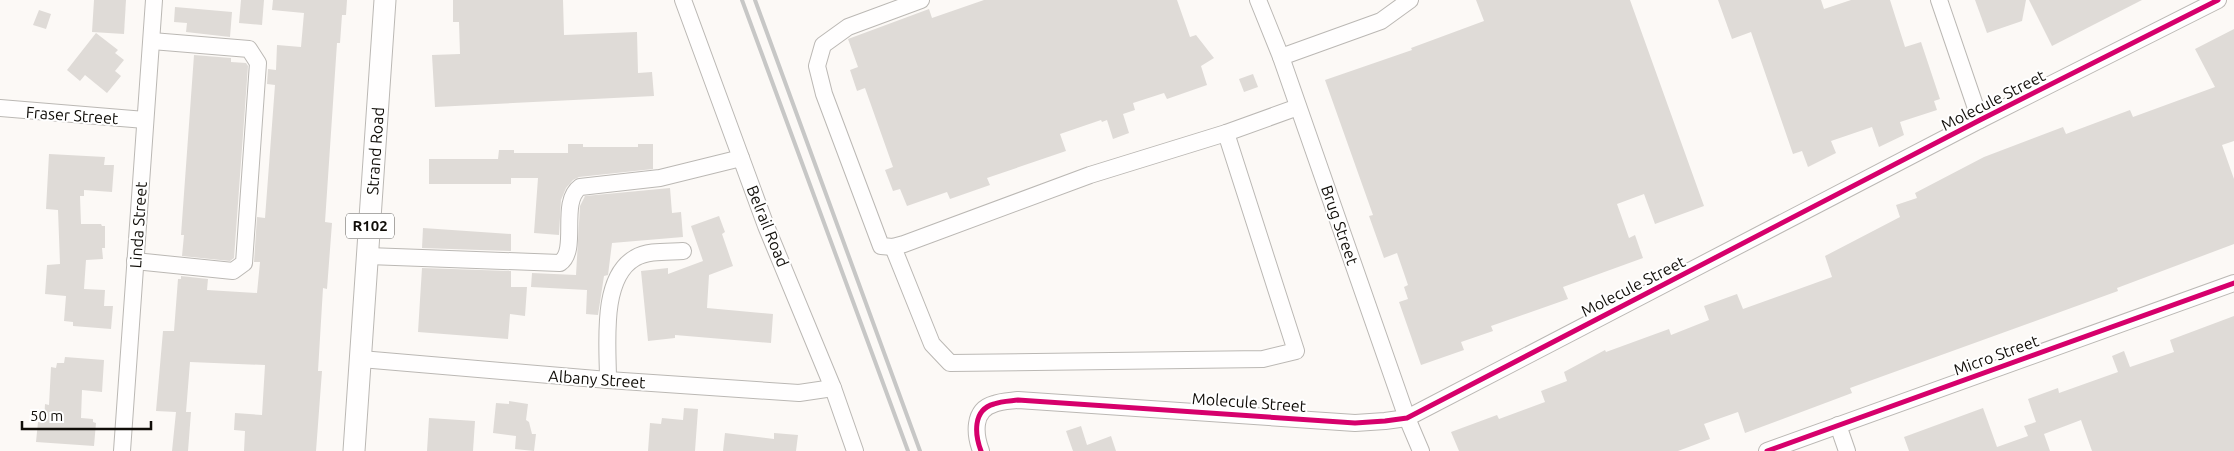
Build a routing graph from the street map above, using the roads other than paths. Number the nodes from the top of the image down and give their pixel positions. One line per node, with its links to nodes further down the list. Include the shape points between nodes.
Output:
1 (154, 0): 9 (street, Linda Street)
2 (385, 0): 19 (main road, Strand Road / R102)
3 (683, 0): 16 (street, Belrail Road)
4 (921, 0): 17 (street, via 848,27 823,45 817,66 824,94 882,246)
5 (1258, 0): 10 (street, Brug Street)
6 (1410, 0): 10 (street, via 1382,20)
7 (1939, 0): 14 (street)
8 (2218, 0): 14 (street, Molecule Street)
9 (152, 41): 13 (street, Linda Street); 20 (street, via 250,49 258,63 249,201 244,263 233,271)
10 (1281, 57): 11 (street, Brug Street)
11 (1298, 107): 15 (street); 25 (street, Brug Street)
12 (0, 108): 13 (street, Fraser Street)
13 (145, 120): 20 (street, Linda Street)
14 (1980, 120): 25 (street, Molecule Street)
15 (1226, 133): 17 (street, via 1090,175); 17 (street, via 1296,351 1263,359 950,363 932,344)
16 (741, 158): 19 (street, via 660,178 580,187 572,196 567,256 560,263); 24 (street, Belrail Road)
17 (893, 247)
18 (684, 251): 23 (street, via 643,255 626,265 619,274 609,307)
19 (368, 256): 22 (main road, Strand Road / R102)
20 (135, 262): 27 (street, Linda Street)
21 (2234, 283): 26 (street, Micro Street)
22 (361, 359): 23 (street, Albany Street); 28 (main road, Strand Road / R102)
23 (608, 380): 24 (street, Albany Street, via 799,393)
24 (833, 388): 29 (street, Belrail Road)
25 (1407, 418): 30 (street, Molecule Street, via 1355,423 1018,400 994,403 983,411 976,424); 31 (street, Brug Street)
26 (1838, 426): 32 (street, Micro Street); 33 (street)
27 (122, 451)
28 (354, 451)
29 (855, 451)
30 (981, 451)
31 (1421, 451)
32 (1766, 451)
33 (1847, 451)

